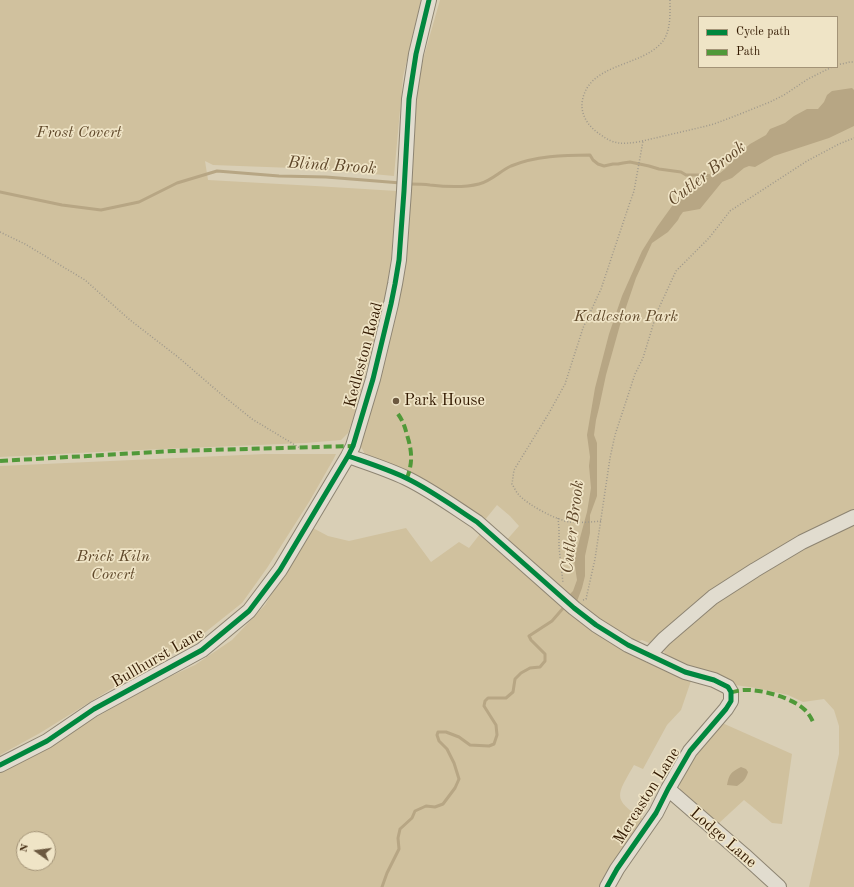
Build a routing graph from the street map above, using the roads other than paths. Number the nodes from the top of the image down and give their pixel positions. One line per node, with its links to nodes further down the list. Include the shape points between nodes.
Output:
1 (429, 0): 2 (street, Kedleston Road, via 416,54 409,99 399,260 391,304 370,386)
2 (348, 456): 4 (street, Mercaston Lane, via 407,478 432,492 477,522 570,599 596,625); 5 (street, Bullhurst Lane, via 280,570 249,611 202,650 94,709 47,740)
3 (854, 517): 4 (street, via 802,542 713,597 664,638)
4 (649, 655): 6 (street, Mercaston Lane, via 685,672 714,680 728,687 731,692 731,701 726,709 690,751)
5 (0, 765)
6 (668, 789): 7 (street, Mercaston Lane, via 656,813); 8 (street, Lodge Lane)
7 (606, 887)
8 (779, 887)

